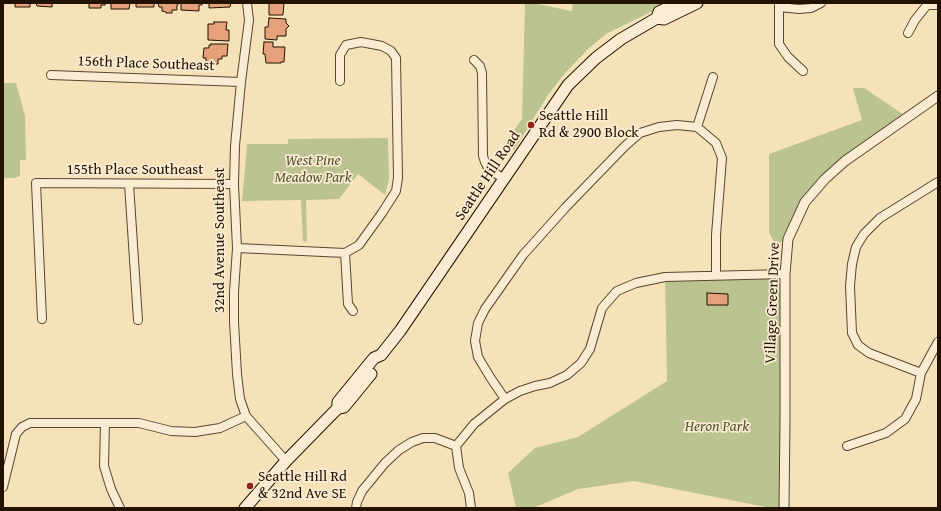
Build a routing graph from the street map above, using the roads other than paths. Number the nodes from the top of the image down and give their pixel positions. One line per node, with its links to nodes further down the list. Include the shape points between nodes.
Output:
1 (247, 3): 15 (street, 32nd Avenue Southeast, via 249,20)
2 (678, 3): 8 (main road, Seattle Hill Road, via 659,12)
3 (697, 3): 8 (main road, Seattle Hill Road, via 664,19)
4 (821, 3): 6 (street, via 811,8 799,9)
5 (926, 4): 7 (street); 9 (street)
6 (779, 5): 11 (street, via 779,44 788,58)
7 (938, 5)
8 (657, 18): 18 (main road, Seattle Hill Road, via 616,42 568,85)
9 (908, 33)
10 (474, 60): 18 (street, via 482,73 483,156 488,169)
11 (803, 71)
12 (51, 75): 15 (street, 156th Place Southeast)
13 (713, 77): 17 (street)
14 (340, 81): 23 (street, via 340,55 346,45 360,42 392,50 397,65 396,191 359,244)
15 (241, 82): 21 (street, 32nd Avenue Southeast)
16 (938, 96): 24 (street, Village Green Drive, via 845,161 805,202 788,239)
17 (697, 127): 25 (street, via 716,142 722,158 716,235); 31 (street, via 677,125 640,133 566,207 523,255 485,309 478,323 475,341 478,357)
18 (504, 179): 36 (main road, Seattle Hill Road, via 381,355 381,362 344,407 338,408)
19 (938, 182): 30 (street, via 880,218 864,234 856,247 850,286 852,333 858,345 869,353)
20 (130, 184): 21 (street, 155th Place Southeast); 27 (street, 155th Place Southeast, via 36,183); 28 (street)
21 (234, 184): 22 (street, 32nd Avenue Southeast)
22 (237, 248): 23 (street); 32 (street, 32nd Avenue Southeast, via 234,322 240,399)
23 (345, 253): 26 (street, via 348,304)
24 (785, 274): 25 (street); 42 (street, Village Green Drive)
25 (716, 275): 31 (street, via 665,277 636,283 617,291 602,308 590,348 581,363 567,375 550,383 520,391)
26 (353, 312)
27 (42, 319)
28 (138, 320)
29 (938, 342): 30 (street)
30 (921, 373): 35 (street, via 916,399 904,419 886,433)
31 (505, 400): 34 (street, via 474,424)
32 (246, 416): 33 (street, via 220,428 195,432 171,431 139,423); 36 (street, 32nd Avenue Southeast)
33 (105, 423): 37 (street, via 30,423 22,427 16,434); 38 (street, via 104,466)
34 (456, 446): 40 (street, via 435,438 423,438 399,450 362,491); 41 (street, via 459,468 469,493)
35 (847, 446)
36 (286, 461): 39 (main road, Seattle Hill Road)
37 (3, 487)
38 (120, 508)
39 (245, 508)
40 (356, 508)
41 (471, 508)
42 (784, 508)

